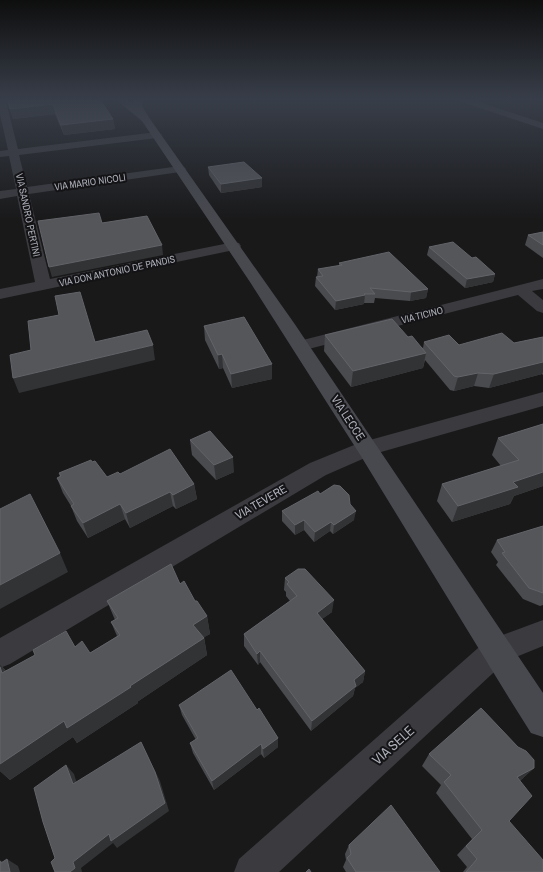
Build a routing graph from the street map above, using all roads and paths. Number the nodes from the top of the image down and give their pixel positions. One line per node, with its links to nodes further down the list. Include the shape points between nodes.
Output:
1 (12, 139): 4 (street, VIA SANDRO PERTINI)
2 (91, 139): 4 (street)
3 (159, 139): 6 (street, VIA LECCE)
4 (15, 152): 5 (street); 7 (street, VIA SANDRO PERTINI)
5 (0, 154)
6 (180, 169): 7 (street, VIA MARIO NICOLI); 9 (street, VIA LECCE)
7 (24, 191): 8 (street, VIA MARIO NICOLI); 11 (street, VIA SANDRO PERTINI)
8 (0, 195)
9 (234, 246): 11 (street, VIA DON ANTONIO DE PANDIS); 15 (street, VIA LECCE)
10 (543, 284): 12 (street, VIA TICINO)
11 (44, 286): 13 (street, VIA DON ANTONIO DE PANDIS)
12 (521, 290): 14 (street); 15 (street, VIA TICINO)
13 (0, 294)
14 (543, 308)
15 (301, 346): 17 (street, VIA LECCE)
16 (543, 399): 17 (street, VIA TEVERE)
17 (367, 448): 19 (street, VIA LECCE); 20 (street, VIA TEVERE, via 318,469)
18 (543, 633): 19 (street, VIA SELE)
19 (496, 651): 21 (street, VIA LECCE); 22 (street, VIA SELE)
20 (0, 654)
21 (543, 721)
22 (252, 872)

